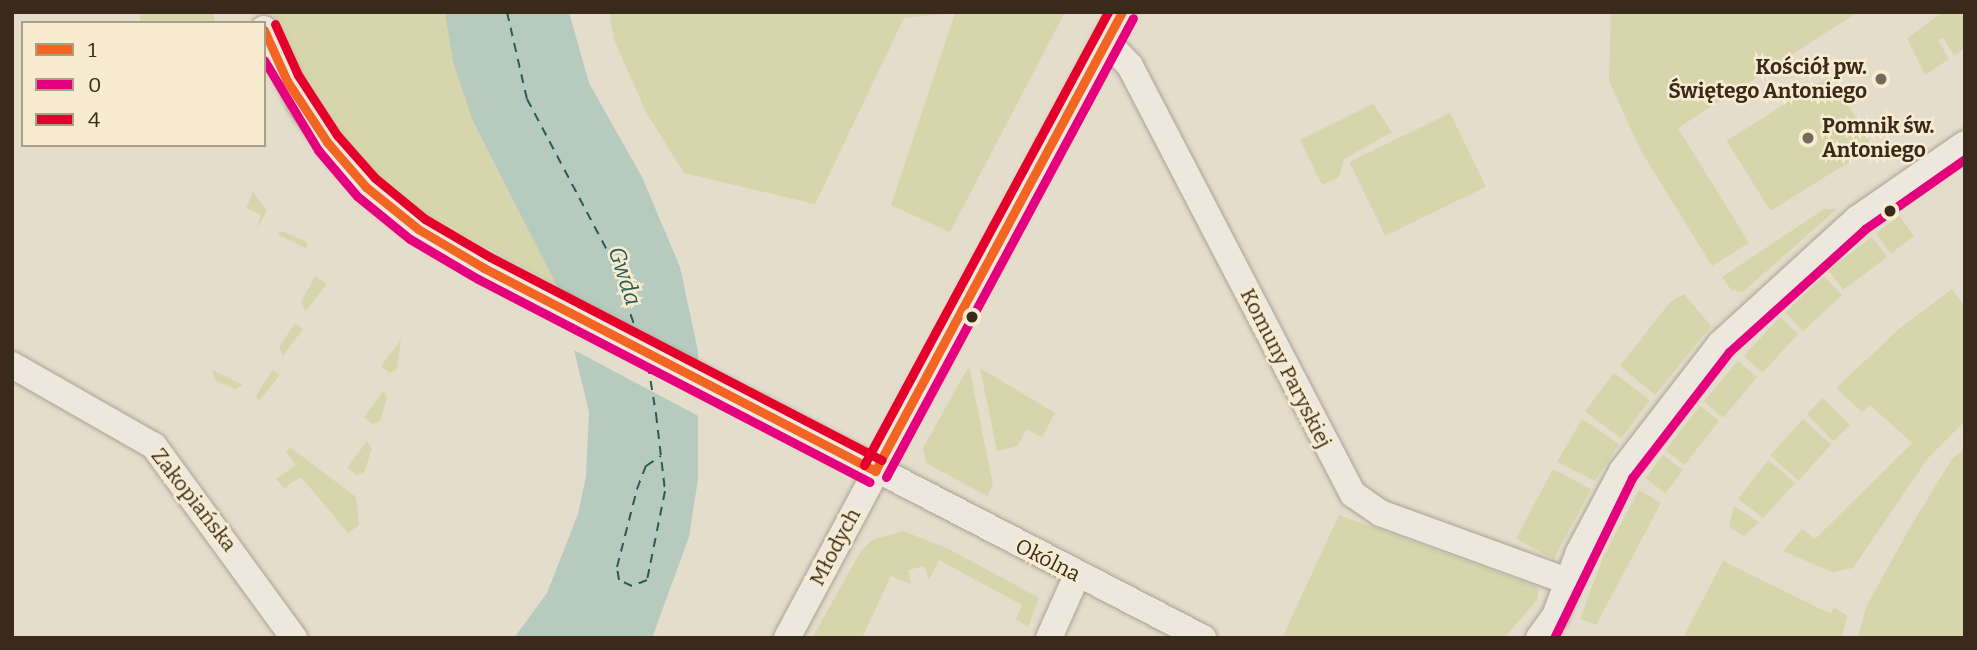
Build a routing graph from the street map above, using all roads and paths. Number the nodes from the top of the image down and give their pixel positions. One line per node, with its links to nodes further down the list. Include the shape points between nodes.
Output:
1 (1122, 12): 3 (street, Młodych)
2 (266, 33): 6 (street, Okólna, via 300,105 339,157 402,217 484,268)
3 (1107, 42): 6 (street, Młodych); 8 (street, Komuny Paryskiej, via 1130,66 1353,494 1380,513)
4 (1965, 144): 8 (street, via 1857,219 1720,344 1622,471)
5 (12, 365): 9 (street, Zakopiańska, via 154,446)
6 (885, 476): 7 (street, Okólna); 10 (street, Młodych)
7 (1077, 576): 11 (street); 12 (street, Okólna)
8 (1567, 582): 13 (street, via 1555,616)
9 (288, 628)
10 (786, 638)
11 (1049, 638)
12 (1203, 638)
13 (1539, 638)

